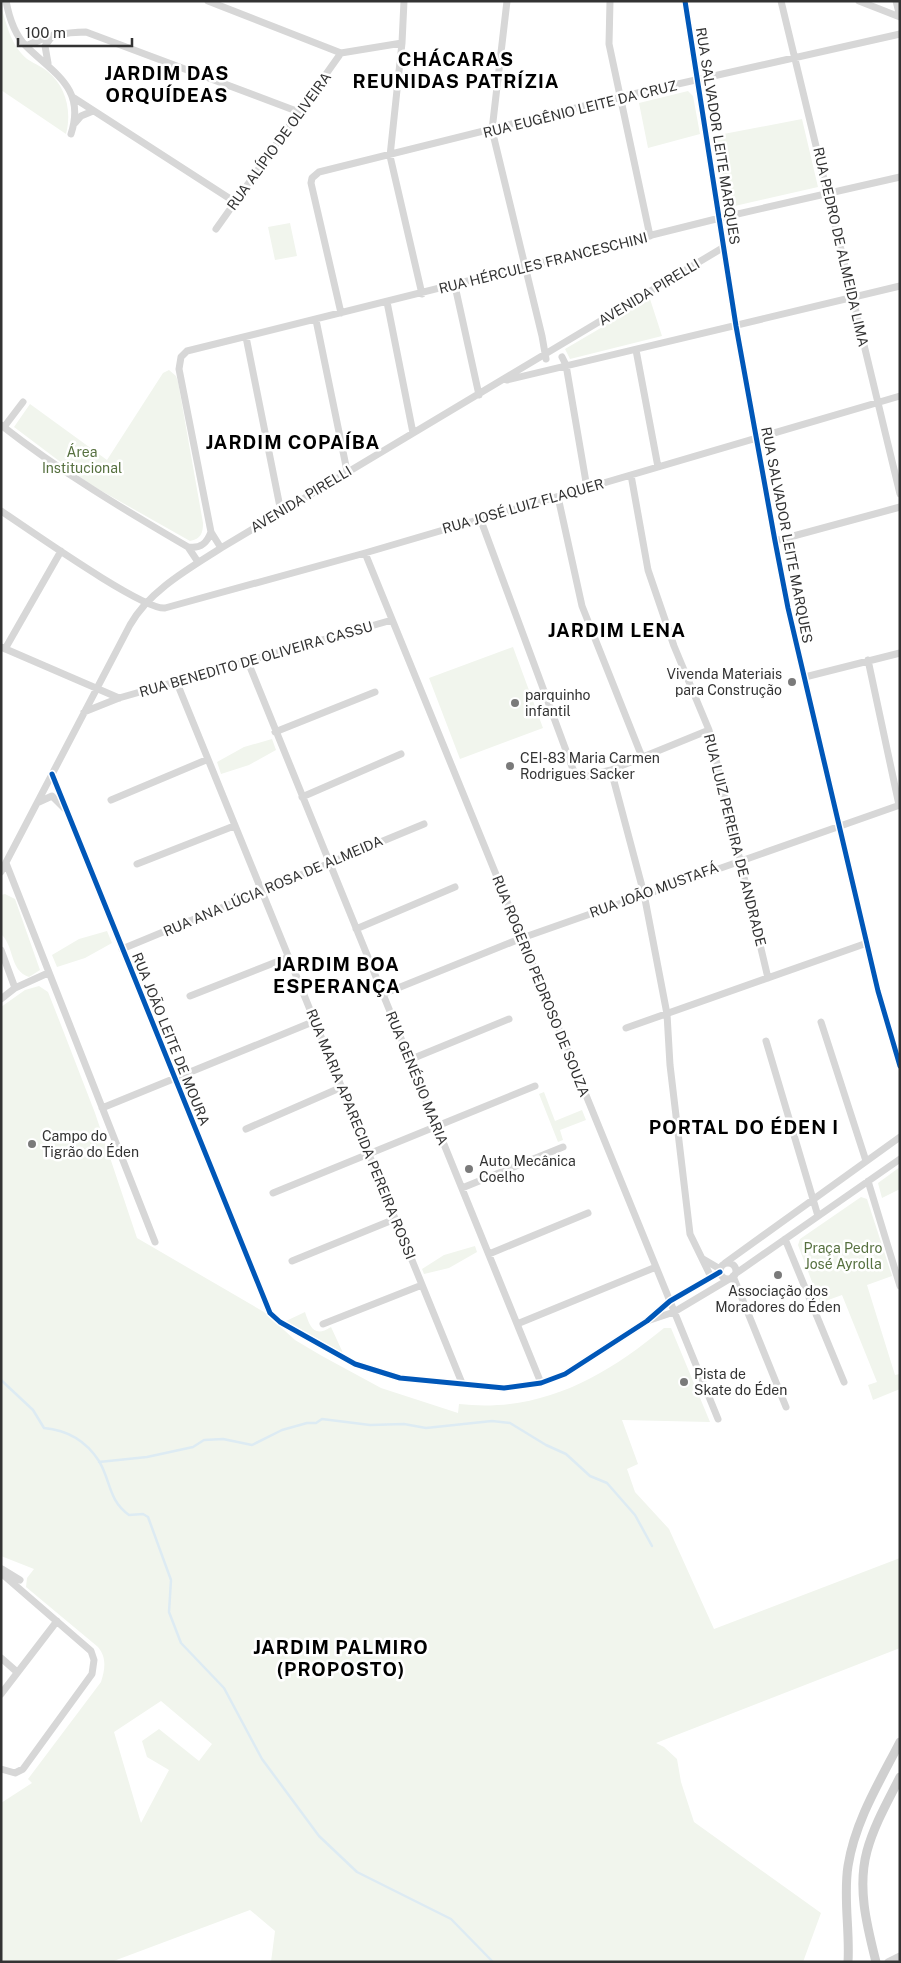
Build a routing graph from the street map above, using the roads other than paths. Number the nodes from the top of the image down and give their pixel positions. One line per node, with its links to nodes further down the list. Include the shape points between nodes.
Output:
1 (6, 1): 14 (street, via 14,30)
2 (208, 1): 15 (street)
3 (404, 1): 13 (street)
4 (507, 1): 24 (street)
5 (610, 1): 19 (street, via 609,44)
6 (685, 1): 18 (street, RUA SALVADOR LEITE MARQUES)
7 (781, 1): 16 (street, RUA PEDRO DE ALMEIDA LIMA)
8 (859, 1): 10 (street)
9 (896, 1): 10 (street)
10 (900, 17)
11 (900, 34): 16 (street, RUA EUGÊNIO LEITE DA CRUZ)
12 (53, 35): 14 (street); 17 (street, via 45,46); 22 (street, via 86,32 103,37)
13 (402, 43): 15 (street); 26 (street)
14 (26, 46): 17 (street)
15 (341, 54): 22 (street, RUA ALÍPIO DE OLIVEIRA)
16 (795, 58): 18 (street, RUA EUGÊNIO LEITE DA CRUZ); 28 (street, RUA PEDRO DE ALMEIDA LIMA)
17 (48, 63): 20 (street)
18 (697, 80): 19 (street, RUA EUGÊNIO LEITE DA CRUZ); 30 (street, RUA SALVADOR LEITE MARQUES)
19 (620, 97): 24 (street, RUA EUGÊNIO LEITE DA CRUZ); 32 (street)
20 (74, 98): 21 (street); 23 (street)
21 (93, 110): 23 (street); 29 (street)
22 (299, 112): 29 (street, RUA ALÍPIO DE OLIVEIRA)
23 (74, 123): 25 (street)
24 (492, 130): 26 (street, RUA EUGÊNIO LEITE DA CRUZ); 34 (street)
25 (71, 134)
26 (390, 156): 37 (street); 40 (street, RUA EUGÊNIO LEITE DA CRUZ, via 319,172 312,178)
27 (900, 177): 28 (street, RUA HÉRCULES FRANCESCHINI)
28 (828, 193): 30 (street, RUA HÉRCULES FRANCESCHINI); 38 (street, RUA PEDRO DE ALMEIDA LIMA)
29 (235, 202): 31 (street, RUA ALÍPIO DE OLIVEIRA)
30 (720, 218): 32 (street, RUA HÉRCULES FRANCESCHINI); 33 (street, RUA SALVADOR LEITE MARQUES)
31 (216, 229)
32 (650, 236): 34 (street, RUA HÉRCULES FRANCESCHINI)
33 (724, 247): 42 (street, RUA SALVADOR LEITE MARQUES); 46 (street, AVENIDA PIRELLI)
34 (525, 266): 35 (street, RUA HÉRCULES FRANCESCHINI); 43 (street)
35 (455, 286): 37 (street, RUA HÉRCULES FRANCESCHINI); 50 (street)
36 (900, 286): 38 (street)
37 (422, 294): 39 (street, RUA HÉRCULES FRANCESCHINI)
38 (854, 299): 42 (street); 53 (street, RUA PEDRO DE ALMEIDA LIMA)
39 (387, 302): 40 (street, RUA HÉRCULES FRANCESCHINI); 55 (street)
40 (341, 313): 41 (street, RUA HÉRCULES FRANCESCHINI)
41 (316, 320): 44 (street, RUA HÉRCULES FRANCESCHINI); 58 (street)
42 (736, 326): 45 (street); 56 (street, RUA SALVADOR LEITE MARQUES)
43 (542, 336): 46 (street); 46 (street)
44 (246, 337): 64 (street); 67 (street, RUA HÉRCULES FRANCESCHINI, via 187,351 181,357 179,369)
45 (636, 350): 47 (street); 57 (street)
46 (553, 354): 47 (street); 48 (street, via 562,362); 48 (street, via 548,365); 49 (street, AVENIDA PIRELLI)
47 (566, 365): 48 (street); 60 (street)
48 (556, 368): 49 (street)
49 (500, 382): 50 (street, AVENIDA PIRELLI)
50 (479, 395): 55 (street, AVENIDA PIRELLI)
51 (900, 396): 53 (street, RUA JOSÉ LUIZ FLAQUER)
52 (23, 402): 54 (street)
53 (878, 403): 56 (street, RUA JOSÉ LUIZ FLAQUER); 61 (street, RUA PEDRO DE ALMEIDA LIMA)
54 (3, 426): 69 (street, via 90,490)
55 (414, 433): 58 (street, AVENIDA PIRELLI)
56 (756, 439): 57 (street, RUA JOSÉ LUIZ FLAQUER); 68 (street, RUA SALVADOR LEITE MARQUES)
57 (658, 467): 59 (street, RUA JOSÉ LUIZ FLAQUER)
58 (347, 471): 64 (street, AVENIDA PIRELLI)
59 (631, 475): 60 (street, RUA JOSÉ LUIZ FLAQUER); 86 (street, RUA LUIZ PEREIRA DE ANDRADE, via 648,570 674,646)
60 (587, 488): 62 (street, RUA JOSÉ LUIZ FLAQUER)
61 (900, 494)
62 (558, 497): 66 (street, RUA JOSÉ LUIZ FLAQUER); 89 (street, via 582,606)
63 (900, 507): 68 (street)
64 (281, 512): 70 (street, AVENIDA PIRELLI)
65 (2, 515): 71 (street)
66 (480, 518): 72 (street, RUA JOSÉ LUIZ FLAQUER); 91 (street, via 574,772 587,776)
67 (211, 532): 69 (street, via 202,546); 70 (street)
68 (774, 541): 80 (street, RUA SALVADOR LEITE MARQUES)
69 (188, 547): 73 (street)
70 (221, 548): 73 (street, AVENIDA PIRELLI)
71 (61, 551): 74 (street); 76 (street)
72 (365, 553): 74 (street, RUA JOSÉ LUIZ FLAQUER, via 165,608); 75 (street, RUA ROGERIO PEDROSO DE SOUZA)
73 (198, 562): 74 (street, AVENIDA PIRELLI)
74 (145, 603): 82 (street, AVENIDA PIRELLI)
75 (392, 620): 79 (street, RUA BENEDITO DE OLIVEIRA CASSU); 110 (street, RUA ROGERIO PEDROSO DE SOUZA)
76 (3, 648): 82 (street)
77 (900, 653): 78 (street)
78 (868, 660): 80 (street); 96 (street)
79 (248, 662): 81 (street, RUA BENEDITO DE OLIVEIRA CASSU); 87 (street, RUA GENÉSIO MARIA)
80 (805, 676): 100 (street, RUA SALVADOR LEITE MARQUES)
81 (177, 683): 84 (street, RUA BENEDITO DE OLIVEIRA CASSU); 90 (street, RUA MARIA APARECIDA PEREIRA ROSSI)
82 (95, 691): 84 (street); 85 (street, AVENIDA PIRELLI)
83 (375, 692): 87 (street)
84 (117, 699): 85 (street, RUA BENEDITO DE OLIVEIRA CASSU)
85 (84, 712): 92 (street, AVENIDA PIRELLI)
86 (709, 730): 89 (street); 101 (street, RUA LUIZ PEREIRA DE ANDRADE)
87 (276, 732): 93 (street, RUA GENÉSIO MARIA)
88 (401, 754): 93 (street)
89 (642, 757): 91 (street)
90 (206, 760): 94 (street); 99 (street, RUA MARIA APARECIDA PEREIRA ROSSI)
91 (612, 770): 108 (street)
92 (52, 774): 95 (street, AVENIDA PIRELLI); 97 (street, RUA JOÃO LEITE DE MOURA)
93 (302, 797): 103 (street, RUA GENÉSIO MARIA)
94 (111, 800)
95 (36, 804): 97 (street, via 52,796); 102 (street, AVENIDA PIRELLI)
96 (899, 805): 100 (street, RUA JOÃO MUSTAFÁ)
97 (64, 808): 112 (street, RUA JOÃO LEITE DE MOURA)
98 (424, 824): 103 (street, RUA ANA LÚCIA ROSA DE ALMEIDA)
99 (234, 826): 104 (street); 107 (street, RUA MARIA APARECIDA PEREIRA ROSSI)
100 (840, 826): 101 (street, RUA JOÃO MUSTAFÁ); 111 (street, RUA SALVADOR LEITE MARQUES)
101 (740, 859): 108 (street, RUA JOÃO MUSTAFÁ); 116 (street, RUA LUIZ PEREIRA DE ANDRADE)
102 (6, 863): 105 (street, AVENIDA PIRELLI); 115 (street)
103 (329, 863): 107 (street, RUA ANA LÚCIA ROSA DE ALMEIDA); 109 (street, RUA GENÉSIO MARIA)
104 (137, 864)
105 (1, 872)
106 (455, 887): 109 (street)
107 (262, 890): 112 (street, RUA ANA LÚCIA ROSA DE ALMEIDA); 114 (street, RUA MARIA APARECIDA PEREIRA ROSSI)
108 (644, 894): 110 (street, RUA JOÃO MUSTAFÁ); 121 (street)
109 (356, 929): 118 (street, RUA GENÉSIO MARIA)
110 (522, 938): 118 (street, RUA JOÃO MUSTAFÁ); 152 (street, RUA ROGERIO PEDROSO DE SOUZA)
111 (867, 943): 116 (street); 128 (street, RUA SALVADOR LEITE MARQUES)
112 (122, 949): 129 (street, RUA JOÃO LEITE DE MOURA)
113 (1, 950): 117 (street)
114 (289, 957): 119 (street); 123 (street, RUA MARIA APARECIDA PEREIRA ROSSI)
115 (48, 973): 117 (street); 132 (street)
116 (768, 978): 121 (street)
117 (15, 988): 120 (street)
118 (383, 994): 127 (street, RUA GENÉSIO MARIA)
119 (190, 996)
120 (1, 999)
121 (667, 1014): 125 (street); 150 (street, via 690,1234)
122 (509, 1019): 127 (street)
123 (315, 1021): 129 (street); 131 (street, RUA MARIA APARECIDA PEREIRA ROSSI)
124 (821, 1022): 139 (street)
125 (626, 1028)
126 (766, 1042): 143 (street)
127 (409, 1060): 133 (street, RUA GENÉSIO MARIA)
128 (900, 1066)
129 (176, 1078): 132 (street); 164 (street, RUA JOÃO LEITE DE MOURA, via 270,1313 280,1322 355,1364 400,1378)
130 (535, 1086): 133 (street)
131 (342, 1087): 134 (street); 137 (street, RUA MARIA APARECIDA PEREIRA ROSSI)
132 (102, 1108): 148 (street)
133 (436, 1126): 137 (street); 141 (street, RUA GENÉSIO MARIA)
134 (246, 1129)
135 (900, 1137): 139 (street)
136 (563, 1147): 141 (street)
137 (369, 1154): 142 (street); 146 (street, RUA MARIA APARECIDA PEREIRA ROSSI)
138 (900, 1159): 140 (street)
139 (866, 1161): 143 (street)
140 (868, 1181): 145 (street); 157 (street)
141 (462, 1188): 149 (street, RUA GENÉSIO MARIA)
142 (273, 1193)
143 (812, 1199): 145 (street); 153 (street)
144 (588, 1213): 149 (street)
145 (818, 1216): 147 (street)
146 (395, 1219): 151 (street); 156 (street, RUA MARIA APARECIDA PEREIRA ROSSI)
147 (785, 1239): 154 (street); 165 (street)
148 (156, 1242)
149 (489, 1254): 162 (street, RUA GENÉSIO MARIA)
150 (701, 1258): 153 (street); 155 (street)
151 (292, 1261)
152 (656, 1267): 158 (street, RUA ROGERIO PEDROSO DE SOUZA); 162 (street)
153 (721, 1268): 154 (street, via 724,1278); 154 (street, via 734,1266); 155 (street)
154 (733, 1276): 159 (street); 168 (street)
155 (711, 1277): 158 (street)
156 (422, 1285): 161 (street); 163 (street, RUA MARIA APARECIDA PEREIRA ROSSI)
157 (900, 1286)
158 (670, 1301): 159 (street, RUA ROGERIO PEDROSO DE SOUZA); 160 (street)
159 (674, 1312): 160 (street); 169 (street, RUA ROGERIO PEDROSO DE SOUZA)
160 (647, 1321): 167 (street, via 564,1374)
161 (323, 1324)
162 (517, 1324): 167 (street, RUA GENÉSIO MARIA)
163 (455, 1363): 164 (street); 166 (street, RUA MARIA APARECIDA PEREIRA ROSSI)
164 (452, 1382): 166 (street)
165 (844, 1382)
166 (462, 1383): 167 (street, via 504,1388)
167 (541, 1383)
168 (786, 1407)
169 (718, 1419)
170 (1, 1569): 172 (street)
171 (1, 1573): 173 (street)
172 (20, 1580)
173 (57, 1621): 175 (street); 178 (street, via 91,1652 94,1660 92,1674 23,1769 15,1773)
174 (1, 1658): 175 (street)
175 (17, 1672): 176 (street)
176 (1, 1694)
177 (900, 1742): 181 (main road, via 853,1843 848,1867)
178 (1, 1769)
179 (900, 1777): 182 (main road, via 875,1826 866,1853 862,1889 866,1924)
180 (900, 1956): 183 (street)
181 (848, 1962)
182 (876, 1962)
183 (888, 1962)

